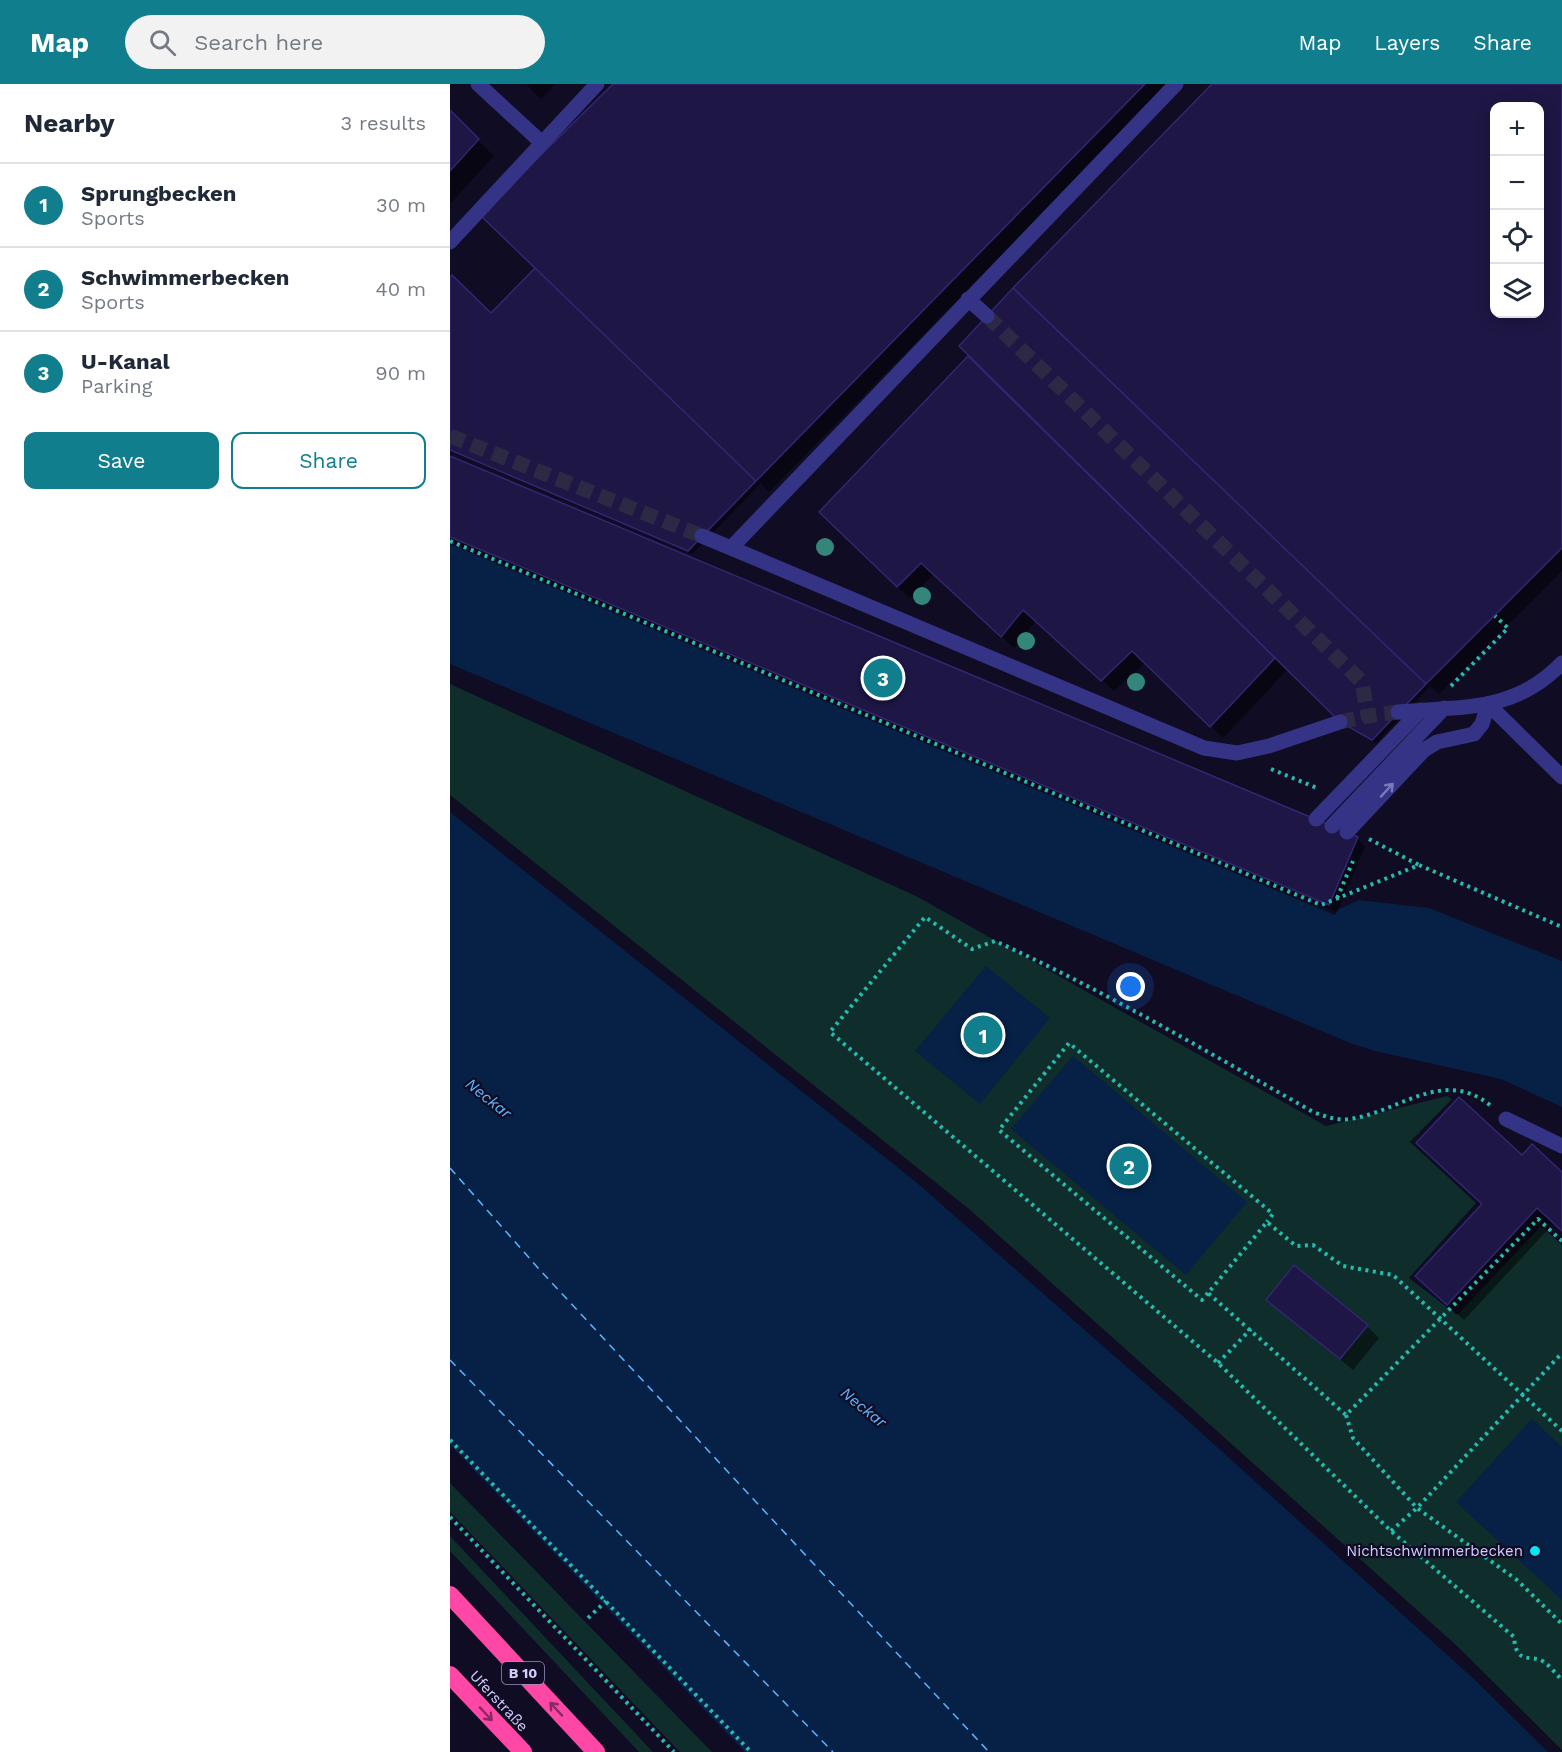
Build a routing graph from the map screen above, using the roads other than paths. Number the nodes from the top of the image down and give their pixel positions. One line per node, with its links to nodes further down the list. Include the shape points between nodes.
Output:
1 (477, 84): 4 (lane)
2 (597, 84): 4 (lane)
3 (1176, 84): 6 (lane)
4 (541, 142): 5 (lane)
5 (450, 242)
6 (969, 299): 7 (lane); 9 (lane)
7 (987, 316)
8 (702, 536): 9 (lane)
9 (731, 548): 15 (lane, via 1204,748 1237,753)
10 (1562, 663): 11 (lane, via 1532,689)
11 (1488, 704): 12 (lane); 16 (lane); 19 (lane, one-way to 11, via 1424,750 1437,742 1474,734 1482,724)
12 (1448, 707): 13 (lane); 18 (lane)
13 (1421, 710): 14 (lane); 17 (lane)
14 (1398, 712)
15 (1340, 722)
16 (1562, 777)
17 (1316, 819)
18 (1332, 826)
19 (1353, 833)
20 (1506, 1119): 21 (lane)
21 (1562, 1146)
22 (450, 1595): 25 (highway, B 10, one-way to 22)
23 (450, 1676): 24 (highway, Uferstraße, one-way to 24)
24 (523, 1752)
25 (596, 1752)

